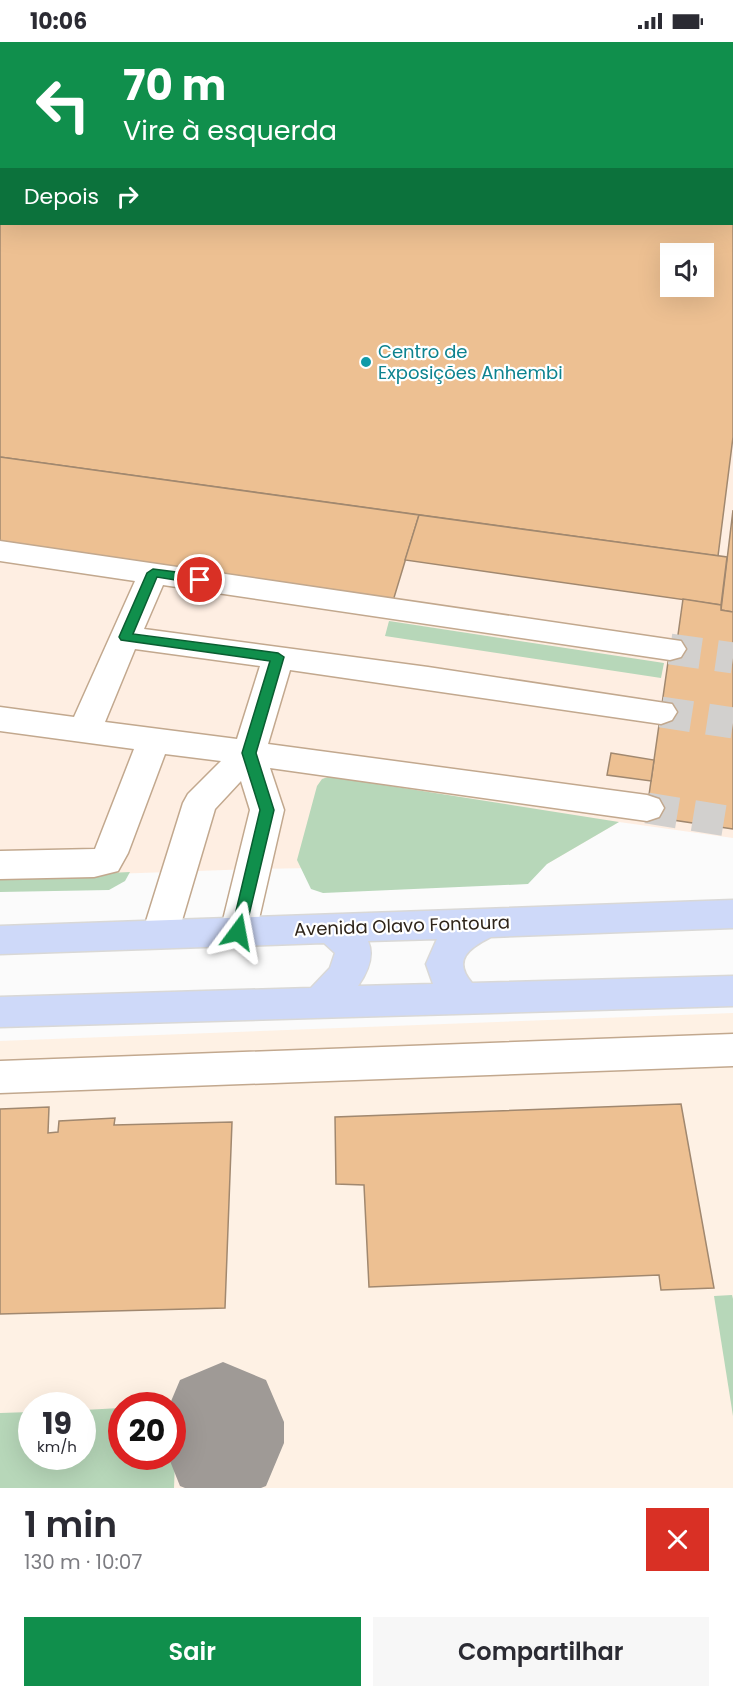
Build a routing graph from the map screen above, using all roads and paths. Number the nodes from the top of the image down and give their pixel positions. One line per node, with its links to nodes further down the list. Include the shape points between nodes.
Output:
1 (0, 550): 2 (lane)
2 (153, 573): 3 (lane); 4 (lane)
3 (125, 637): 5 (lane); 8 (lane)
4 (670, 649)
5 (278, 657): 6 (lane); 10 (lane)
6 (661, 712)
7 (0, 719): 8 (lane)
8 (84, 732): 9 (lane)
9 (153, 741): 10 (lane); 12 (lane, via 106,861)
10 (249, 753): 11 (lane); 16 (lane, via 267,810); 17 (lane, via 201,803)
11 (647, 808)
12 (0, 866)
13 (733, 914): 14 (main road, Avenida Olavo Fontoura)
14 (488, 922): 15 (main road, Avenida Olavo Fontoura); 20 (main road, via 455,940 446,951 450,984)
15 (333, 929): 16 (main road, Avenida Olavo Fontoura); 21 (main road, via 353,948 354,956 351,970)
16 (238, 932): 17 (main road, Avenida Olavo Fontoura)
17 (160, 934): 18 (main road, Avenida Olavo Fontoura)
18 (0, 939)
19 (733, 991): 20 (main road)
20 (463, 999): 21 (main road)
21 (319, 1003): 22 (main road)
22 (0, 1012)
23 (733, 1050): 24 (lane)
24 (0, 1077)

